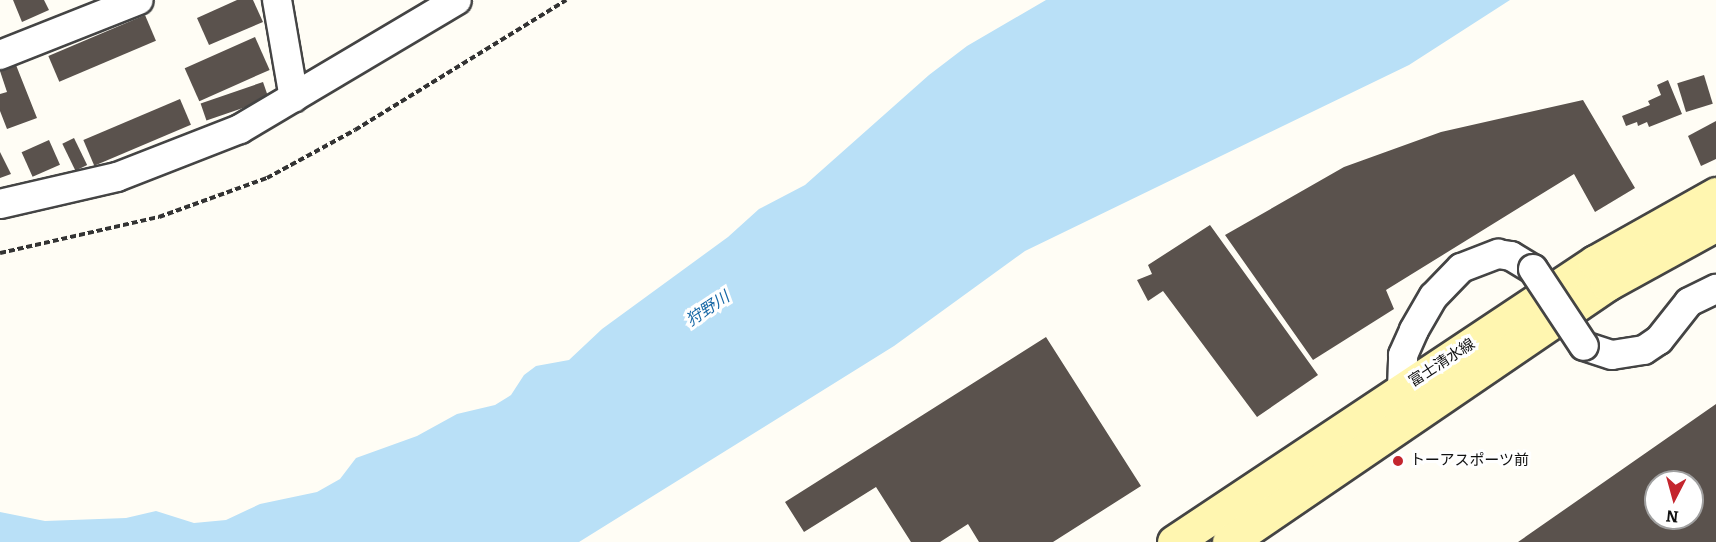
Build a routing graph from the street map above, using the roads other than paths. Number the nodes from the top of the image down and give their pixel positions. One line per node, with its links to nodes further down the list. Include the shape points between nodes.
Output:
1 (139, 0): 4 (street)
2 (277, 0): 5 (street)
3 (457, 0): 5 (street)
4 (0, 55)
5 (294, 98): 7 (street, via 240,129 117,177)
6 (1716, 194): 10 (main road, 富士清水線, via 1595,262)
7 (0, 204)
8 (1716, 224): 12 (main road, 富士清水線, via 1607,284)
9 (1716, 289): 10 (street, bridge, via 1689,302 1659,340 1644,350 1612,355 1584,346 1533,269 1511,256 1498,254 1461,268 1434,296 1403,355)
10 (1402, 389): 11 (main road, 富士清水線)
11 (1174, 542)
12 (1229, 542)

